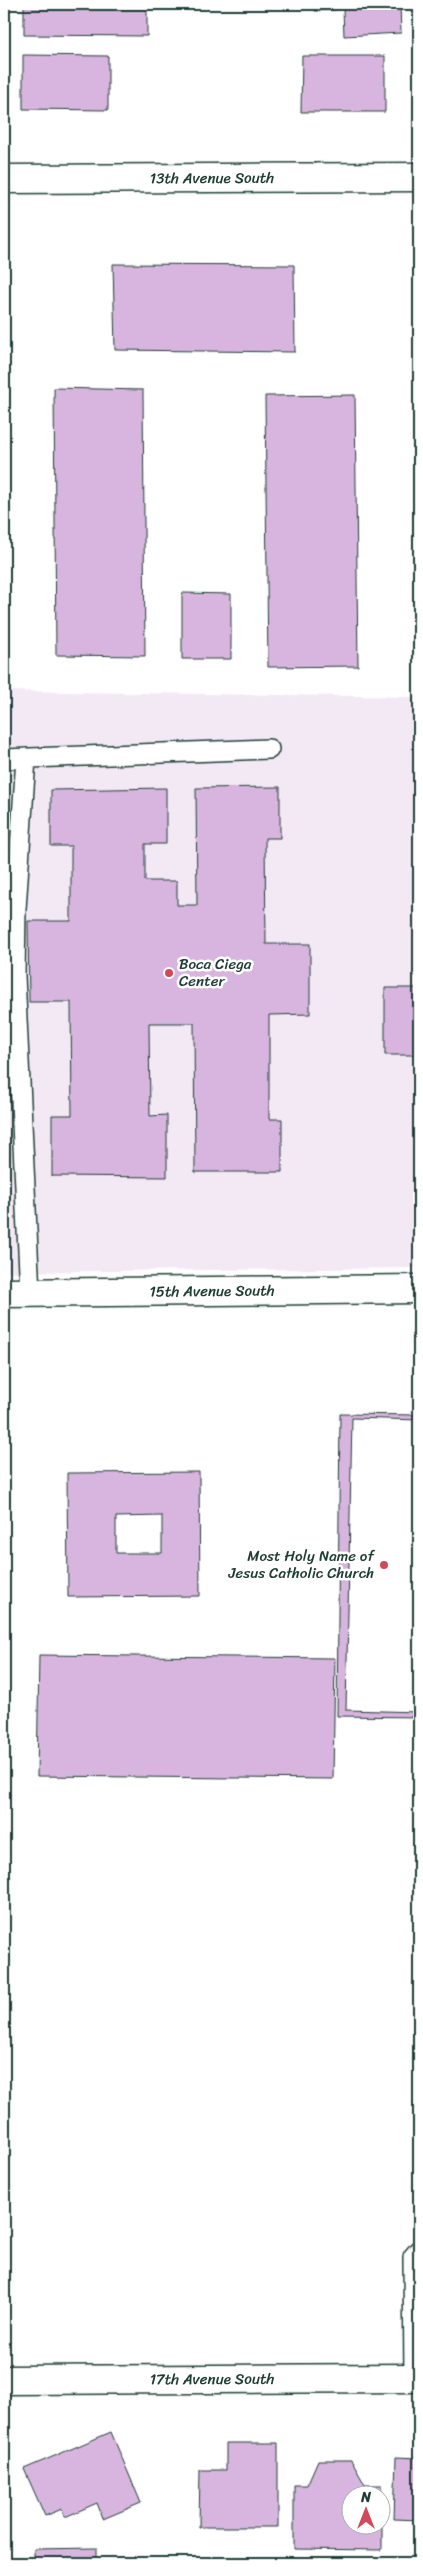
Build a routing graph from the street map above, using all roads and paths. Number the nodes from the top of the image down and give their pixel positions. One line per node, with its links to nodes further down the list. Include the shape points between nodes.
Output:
1 (419, 177): 2 (street, 13th Avenue South)
2 (4, 180)
3 (269, 749): 4 (lane)
4 (26, 758): 5 (lane); 8 (lane, via 15,976)
5 (4, 759)
6 (419, 1289): 8 (street, 15th Avenue South)
7 (4, 1293): 8 (street, 15th Avenue South)
8 (30, 1293)
9 (419, 2250): 10 (lane, via 412,2256)
10 (417, 2378): 11 (street, 17th Avenue South)
11 (4, 2380)

